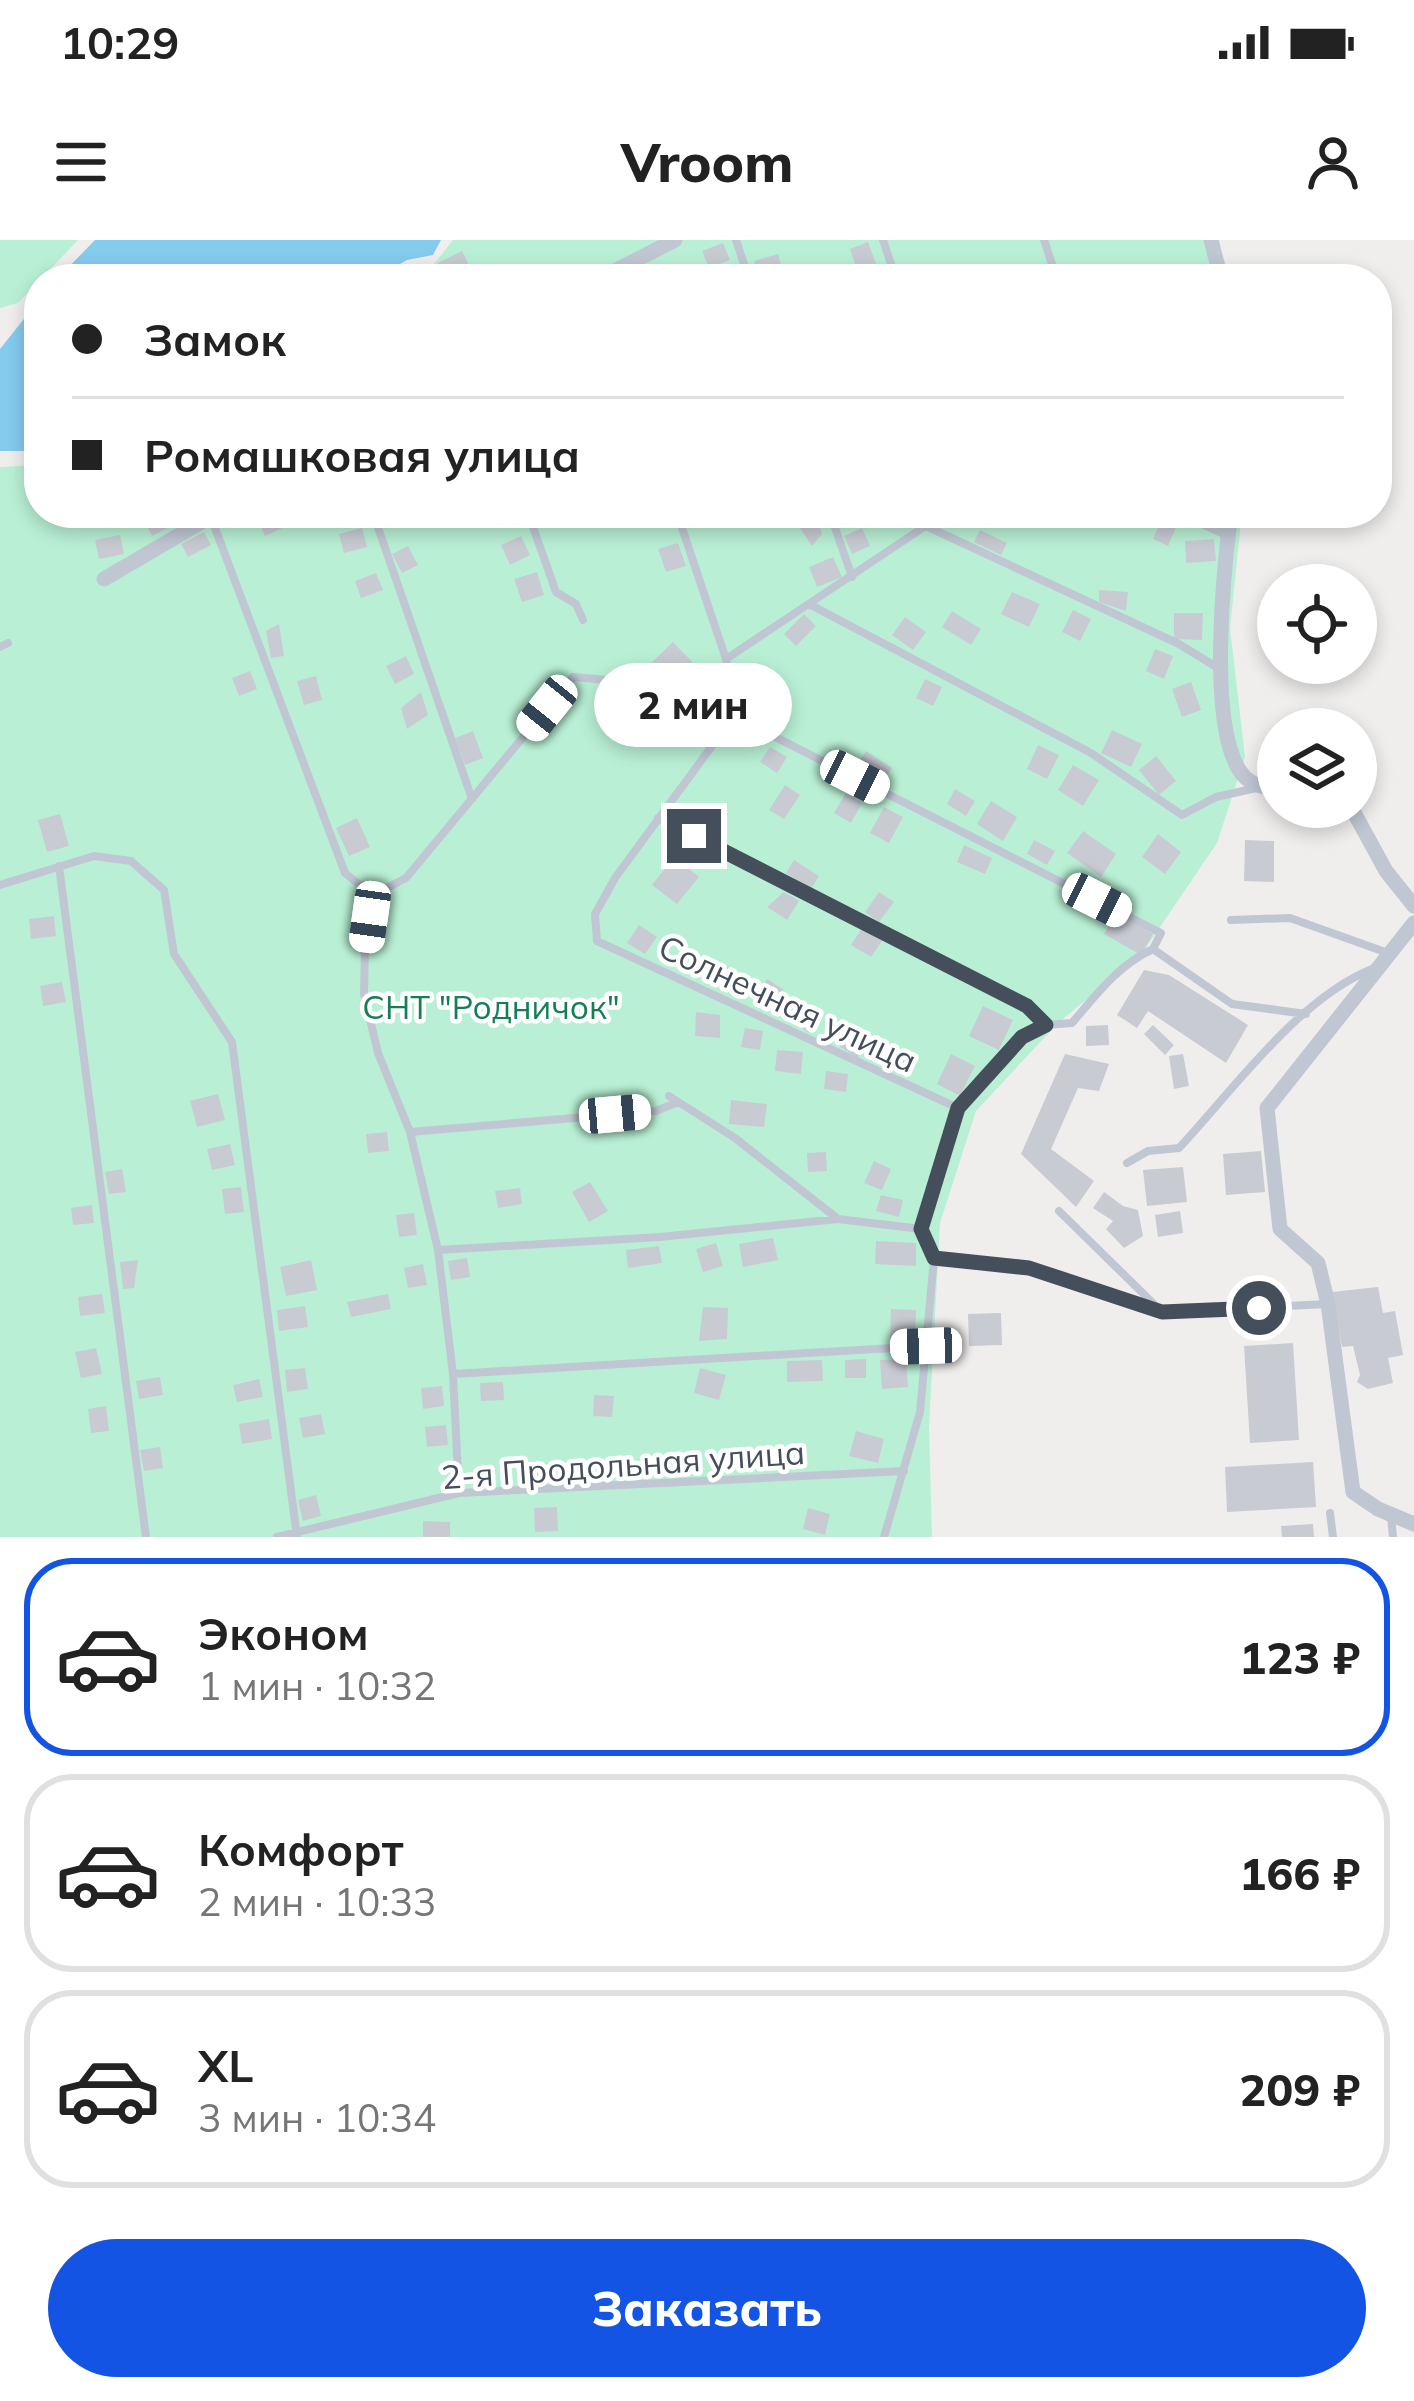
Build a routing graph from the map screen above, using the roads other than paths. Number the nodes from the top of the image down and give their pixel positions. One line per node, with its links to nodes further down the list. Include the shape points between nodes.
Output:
1 (675, 240): 2 (street)
2 (628, 264)
3 (189, 528): 15 (street)
4 (217, 528): 28 (lane, via 345,873)
5 (378, 528): 23 (lane)
6 (533, 528): 17 (lane, via 556,592 576,604)
7 (681, 528): 18 (lane)
8 (835, 528): 14 (lane)
9 (926, 528): 14 (lane)
10 (930, 528): 19 (lane)
11 (1211, 528): 13 (lane)
12 (1229, 528): 13 (street)
13 (1228, 536): 19 (street)
14 (852, 577): 16 (lane)
15 (104, 579)
16 (809, 604): 18 (lane); 22 (lane, via 1091,753 1182,815)
17 (583, 620)
18 (726, 658): 20 (lane)
19 (1221, 670): 21 (street, via 1227,740 1240,772)
20 (734, 716): 23 (lane, via 686,711 609,680 573,677); 24 (lane); 32 (lane, via 1161,933)
21 (1257, 786)
22 (1257, 788)
23 (472, 799): 28 (lane, via 406,878)
24 (658, 818): 35 (lane, via 1027,1006); 38 (lane, Солнечная улица, via 595,914 597,941)
25 (1362, 828): 29 (street)
26 (59, 866): 27 (lane); 55 (lane, via 94,856 131,861 164,890 175,954 232,1042); 56 (lane)
27 (0, 885)
28 (374, 888): 39 (lane, via 364,994)
29 (1414, 906)
30 (1231, 920): 33 (lane, via 1290,918)
31 (1414, 923): 33 (street)
32 (1153, 949): 34 (lane, via 1232,1004); 35 (lane, via 1112,977 1072,1023)
33 (1384, 960): 34 (lane, via 1342,981); 46 (street, via 1267,1108 1280,1229 1318,1263)
34 (1306, 1014): 40 (lane, via 1179,1148)
35 (1046, 1025): 38 (lane, via 1022,1037)
36 (669, 1096): 37 (lane)
37 (679, 1102): 39 (lane, via 656,1111); 42 (lane)
38 (958, 1108): 43 (lane)
39 (410, 1132): 44 (lane)
40 (1127, 1163)
41 (1059, 1211): 47 (lane)
42 (838, 1219): 43 (lane); 44 (lane)
43 (921, 1229): 45 (lane)
44 (438, 1250): 49 (lane)
45 (934, 1258): 47 (lane, via 1029,1268); 48 (lane)
46 (1328, 1304): 47 (lane); 53 (street, via 1354,1492)
47 (1162, 1312)
48 (926, 1346): 49 (lane); 50 (lane)
49 (453, 1374): 51 (lane)
50 (904, 1471): 51 (lane, 2-я Продольная улица); 58 (lane)
51 (459, 1493): 55 (lane, 2-я Продольная улица)
52 (1330, 1513): 59 (lane)
53 (1390, 1514): 54 (street); 60 (lane)
54 (1414, 1524)
55 (297, 1534): 57 (lane, 2-я Продольная улица)
56 (146, 1537)
57 (277, 1537)
58 (884, 1537)
59 (1333, 1537)
60 (1393, 1537)

